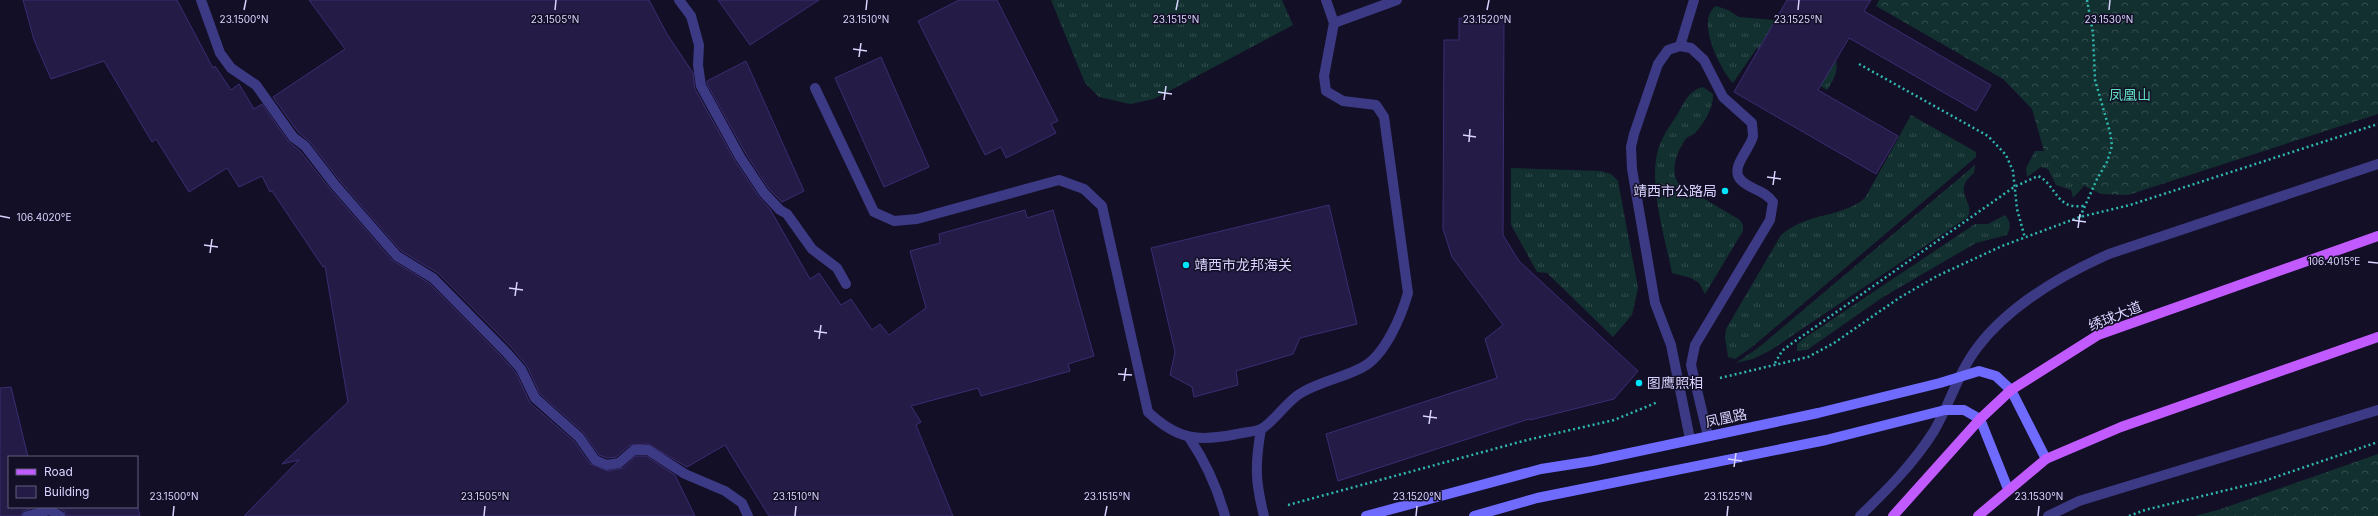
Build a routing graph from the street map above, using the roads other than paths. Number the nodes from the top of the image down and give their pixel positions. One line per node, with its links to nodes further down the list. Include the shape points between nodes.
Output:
1 (201, 0): 27 (street, via 220,53 231,68 256,85 293,137 305,146 335,185 397,256 433,278 507,353 521,369 534,398 579,437 595,460 607,465 619,463 634,450 648,450 686,474 725,491 742,503)
2 (679, 0): 11 (street, via 691,16 699,44 701,86 740,157 764,193 787,214 812,250 837,268)
3 (1326, 0): 6 (street)
4 (1397, 0): 6 (street)
5 (1694, 0): 7 (street)
6 (1334, 23): 18 (street, via 1324,76 1326,91 1343,101 1376,105 1384,117 1408,294 1400,319 1385,345 1364,367 1313,385 1294,397)
7 (1680, 46): 19 (street, via 1691,48 1704,60 1723,97 1752,123 1753,136 1739,165 1738,174 1740,180 1768,195 1773,202 1770,220 1695,345 1691,365); 21 (street, via 1668,50 1658,64 1631,147 1632,169 1655,303 1671,345)
8 (815, 88): 20 (street, via 874,212 894,221 917,219 1059,180 1084,189 1102,206 1148,412 1163,426)
9 (2378, 164): 13 (street, via 2109,254 2076,268 2028,300 2000,323 1977,348)
10 (2378, 236): 14 (main road, 绣球大道, via 2098,335)
11 (846, 284)
12 (2378, 337): 22 (main road, via 2121,427)
13 (1960, 376): 14 (main road, 凤凰路, via 1979,372 1996,376); 15 (street); 19 (main road, 凤凰路, via 1818,413)
14 (2011, 390): 17 (main road, 绣球大道); 22 (main road, 凤凰路)
15 (1945, 410): 17 (main road, via 1964,410); 30 (main road, via 1826,440 1537,498); 31 (street, via 1919,454)
16 (2378, 410): 34 (street, via 2080,501)
17 (1980, 419): 23 (main road); 32 (main road, 绣球大道)
18 (1261, 429): 20 (street, via 1223,437); 24 (street, via 1255,461 1256,483)
19 (1708, 436): 21 (main road, 凤凰路)
20 (1190, 439): 28 (street, via 1204,460 1216,486)
21 (1690, 439): 29 (main road, 凤凰路, via 1592,461 1541,469)
22 (2046, 459): 23 (main road)
23 (2008, 489): 33 (main road)
24 (1263, 514)
25 (27, 516): 26 (street, via 50,510)
26 (60, 516)
27 (748, 516)
28 (1225, 516)
29 (1366, 516)
30 (1474, 516)
31 (1860, 516)
32 (1893, 516)
33 (1978, 516)
34 (2048, 516)

